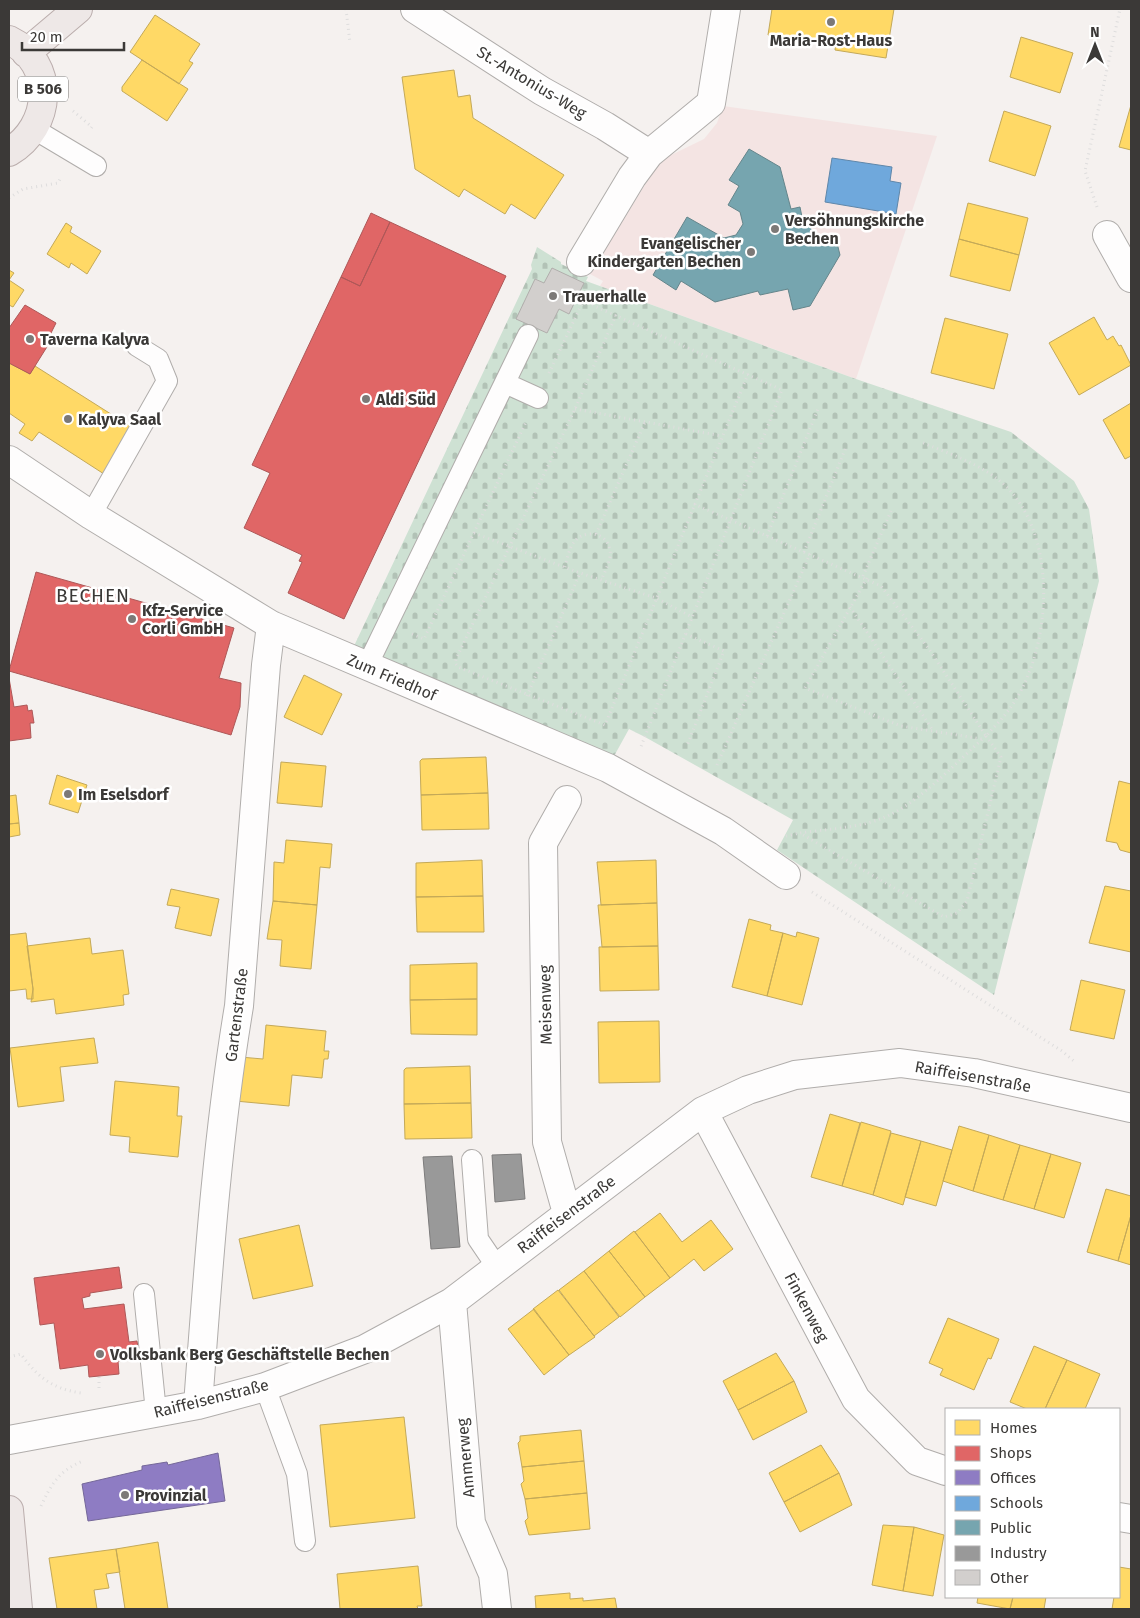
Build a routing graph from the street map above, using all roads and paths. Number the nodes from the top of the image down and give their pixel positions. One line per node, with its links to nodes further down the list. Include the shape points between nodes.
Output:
1 (78, 9): 7 (main road, B 506)
2 (346, 9): 6 (path)
3 (415, 9): 10 (street, St.-Antonius-Weg, via 542,91)
4 (726, 9): 10 (street, via 711,103)
5 (1120, 9): 12 (path, via 1084,171)
6 (350, 43)
7 (18, 46): 8 (main road, B 506, via 36,66 42,82 44,99)
8 (34, 128): 9 (main road, B 506, via 21,144); 11 (lane)
9 (9, 152)
10 (649, 154): 13 (street)
11 (96, 166)
12 (1107, 235): 14 (street)
13 (581, 262)
14 (1131, 278)
15 (616, 315): 18 (path); 20 (path, via 583,300); 21 (path)
16 (528, 335): 19 (lane)
17 (137, 346): 30 (lane, via 158,359 167,380)
18 (748, 374): 24 (path); 31 (path, via 782,390)
19 (505, 383): 20 (lane); 46 (lane)
20 (538, 398): 32 (path)
21 (575, 409): 23 (path); 35 (path)
22 (818, 409): 34 (path)
23 (645, 422): 24 (path); 33 (path)
24 (722, 436): 28 (path)
25 (921, 442): 52 (path, via 996,479 1023,508 1036,538 1042,570 1043,610 1037,650 1011,707)
26 (846, 447): 36 (path)
27 (9, 460): 30 (street, Zum Friedhof)
28 (694, 504): 31 (path); 43 (path)
29 (891, 511): 40 (path)
30 (91, 515): 47 (street, Zum Friedhof)
31 (730, 520): 34 (path); 45 (path)
32 (474, 532): 35 (path); 46 (path, via 424,639)
33 (596, 534): 38 (path, via 587,534 572,543); 42 (path, via 610,547 611,556)
34 (767, 536): 36 (path)
35 (511, 547): 38 (path); 50 (path, via 455,663)
36 (804, 552): 37 (path)
37 (810, 554): 40 (path); 55 (path)
38 (565, 567): 39 (path)
39 (580, 573): 42 (path); 50 (path)
40 (863, 576): 41 (path)
41 (867, 578): 44 (path); 52 (path, via 881,586 894,600)
42 (602, 579): 43 (path)
43 (656, 598): 45 (path); 50 (path, via 605,725)
44 (850, 607): 51 (path); 51 (path, via 805,688 902,726)
45 (692, 616): 48 (path)
46 (388, 623): 49 (lane)
47 (271, 625): 49 (street, Zum Friedhof); 72 (street, Gartenstraße, via 239,1006 211,1224)
48 (686, 634): 54 (path, via 724,651); 56 (path)
49 (367, 666): 56 (street, Zum Friedhof, via 608,768)
50 (527, 696)
51 (932, 730): 53 (path)
52 (986, 736): 53 (path); 53 (path, via 1001,756 967,901 957,913 944,917 800,832 883,818 906,805)
53 (982, 739)
54 (687, 746)
55 (717, 765)
56 (627, 779): 58 (street, Zum Friedhof, via 723,831)
57 (567, 800): 63 (street, Meisenweg, via 543,843 547,1142)
58 (786, 875): 59 (path, via 1062,1051)
59 (1077, 1064)
60 (1131, 1108): 61 (street, Raiffeisenstraße, via 974,1073 900,1063 795,1075 748,1090)
61 (703, 1111): 63 (street, Raiffeisenstraße); 75 (street, Finkenweg, via 856,1399 917,1461)
62 (472, 1160): 64 (lane, via 478,1239)
63 (567, 1213): 64 (street, Raiffeisenstraße)
64 (497, 1267): 66 (street, Raiffeisenstraße)
65 (144, 1294): 69 (lane)
66 (452, 1302): 70 (street, Raiffeisenstraße, via 365,1349); 80 (street, Ammerweg, via 471,1524 493,1574)
67 (9, 1357): 71 (path, via 21,1354 46,1382 63,1390)
68 (99, 1377): 71 (path)
69 (154, 1384): 71 (path); 73 (lane)
70 (264, 1387): 72 (street, Raiffeisenstraße); 77 (lane, via 297,1474)
71 (99, 1391)
72 (198, 1405): 73 (street, Raiffeisenstraße)
73 (156, 1412): 74 (street, Raiffeisenstraße)
74 (9, 1440)
75 (945, 1471)
76 (9, 1510): 78 (main road)
77 (305, 1541)
78 (11, 1546): 79 (main road)
79 (18, 1609)
80 (497, 1609)

